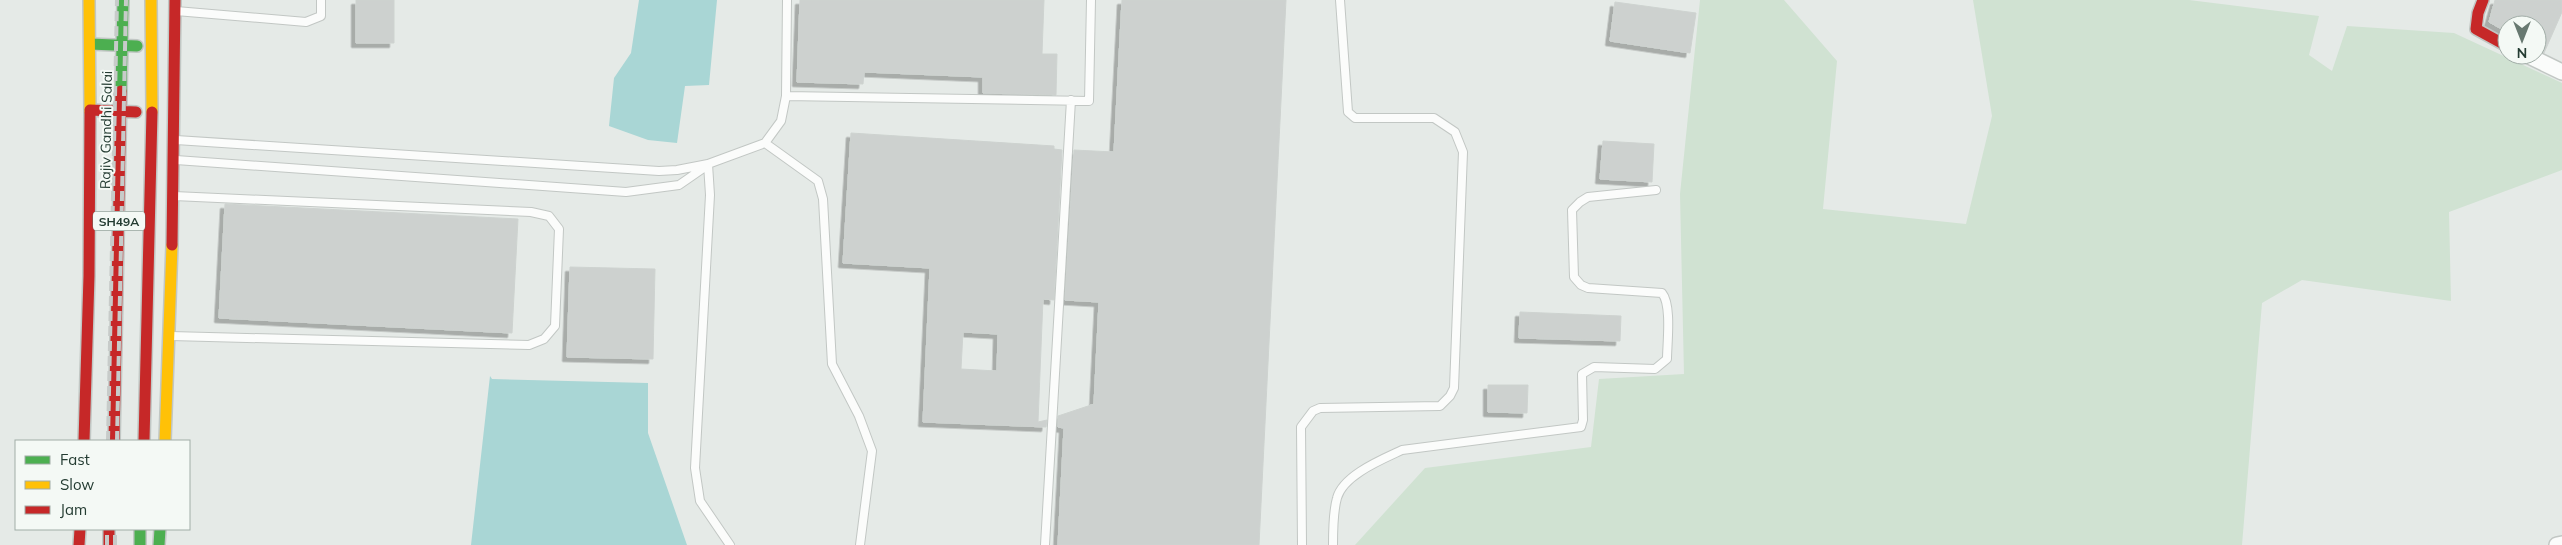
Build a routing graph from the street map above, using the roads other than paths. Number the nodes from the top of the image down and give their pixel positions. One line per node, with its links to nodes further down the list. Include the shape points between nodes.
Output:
1 (89, 0): 11 (main road)
2 (123, 0): 12 (main road, Rajiv Gandhi Salai / SH49A)
3 (151, 0): 13 (main road, SH49A)
4 (321, 0): 9 (lane, via 321,16 306,22)
5 (786, 0): 16 (lane)
6 (1090, 0): 17 (lane, via 1089,100)
7 (1340, 0): 44 (lane, via 1348,112 1355,118 1434,118 1455,132 1463,152 1454,388 1440,406 1320,408 1313,411 1301,427)
8 (2483, 0): 10 (main road, via 2476,29)
9 (175, 5): 21 (main road)
10 (2497, 41)
11 (90, 44): 12 (main road); 18 (main road)
12 (122, 46): 13 (main road); 19 (main road, Rajiv Gandhi Salai / SH49A)
13 (152, 46): 20 (main road, SH49A)
14 (2547, 65): 15 (street)
15 (2562, 72)
16 (786, 96): 17 (lane); 22 (lane, via 781,121)
17 (1071, 100): 43 (lane)
18 (90, 110): 19 (main road); 28 (main road)
19 (122, 111): 20 (main road); 29 (main road, Rajiv Gandhi Salai / SH49A)
20 (152, 113): 21 (main road, SH49A)
21 (163, 139): 23 (main road, SH49A); 23 (main road); 24 (lane, via 659,171)
22 (764, 143): 24 (lane); 42 (lane, via 818,181 823,199 832,364 859,416 872,451)
23 (163, 160): 24 (lane, via 626,192 679,185); 26 (main road); 30 (main road, SH49A)
24 (708, 164): 41 (lane, via 710,195 695,468 700,501)
25 (1656, 190): 45 (lane, via 1588,198 1572,210 1574,277 1588,288 1662,294 1667,307 1667,359 1662,365 1655,369 1594,367 1582,374 1581,427 1402,450 1380,460 1352,477 1337,496)
26 (174, 196): 27 (main road); 27 (lane, via 531,212 549,216 559,229 555,326 544,339 529,345)
27 (171, 336): 31 (main road)
28 (84, 440)
29 (114, 440)
30 (144, 440)
31 (165, 440)
32 (80, 530): 37 (main road)
33 (109, 530): 38 (main road)
34 (140, 530): 39 (main road)
35 (160, 530): 40 (main road)
36 (2562, 544): 46 (street)
37 (79, 545)
38 (109, 545)
39 (140, 545)
40 (159, 545)
41 (730, 545)
42 (860, 545)
43 (1045, 545)
44 (1302, 545)
45 (1332, 545)
46 (2558, 545)

